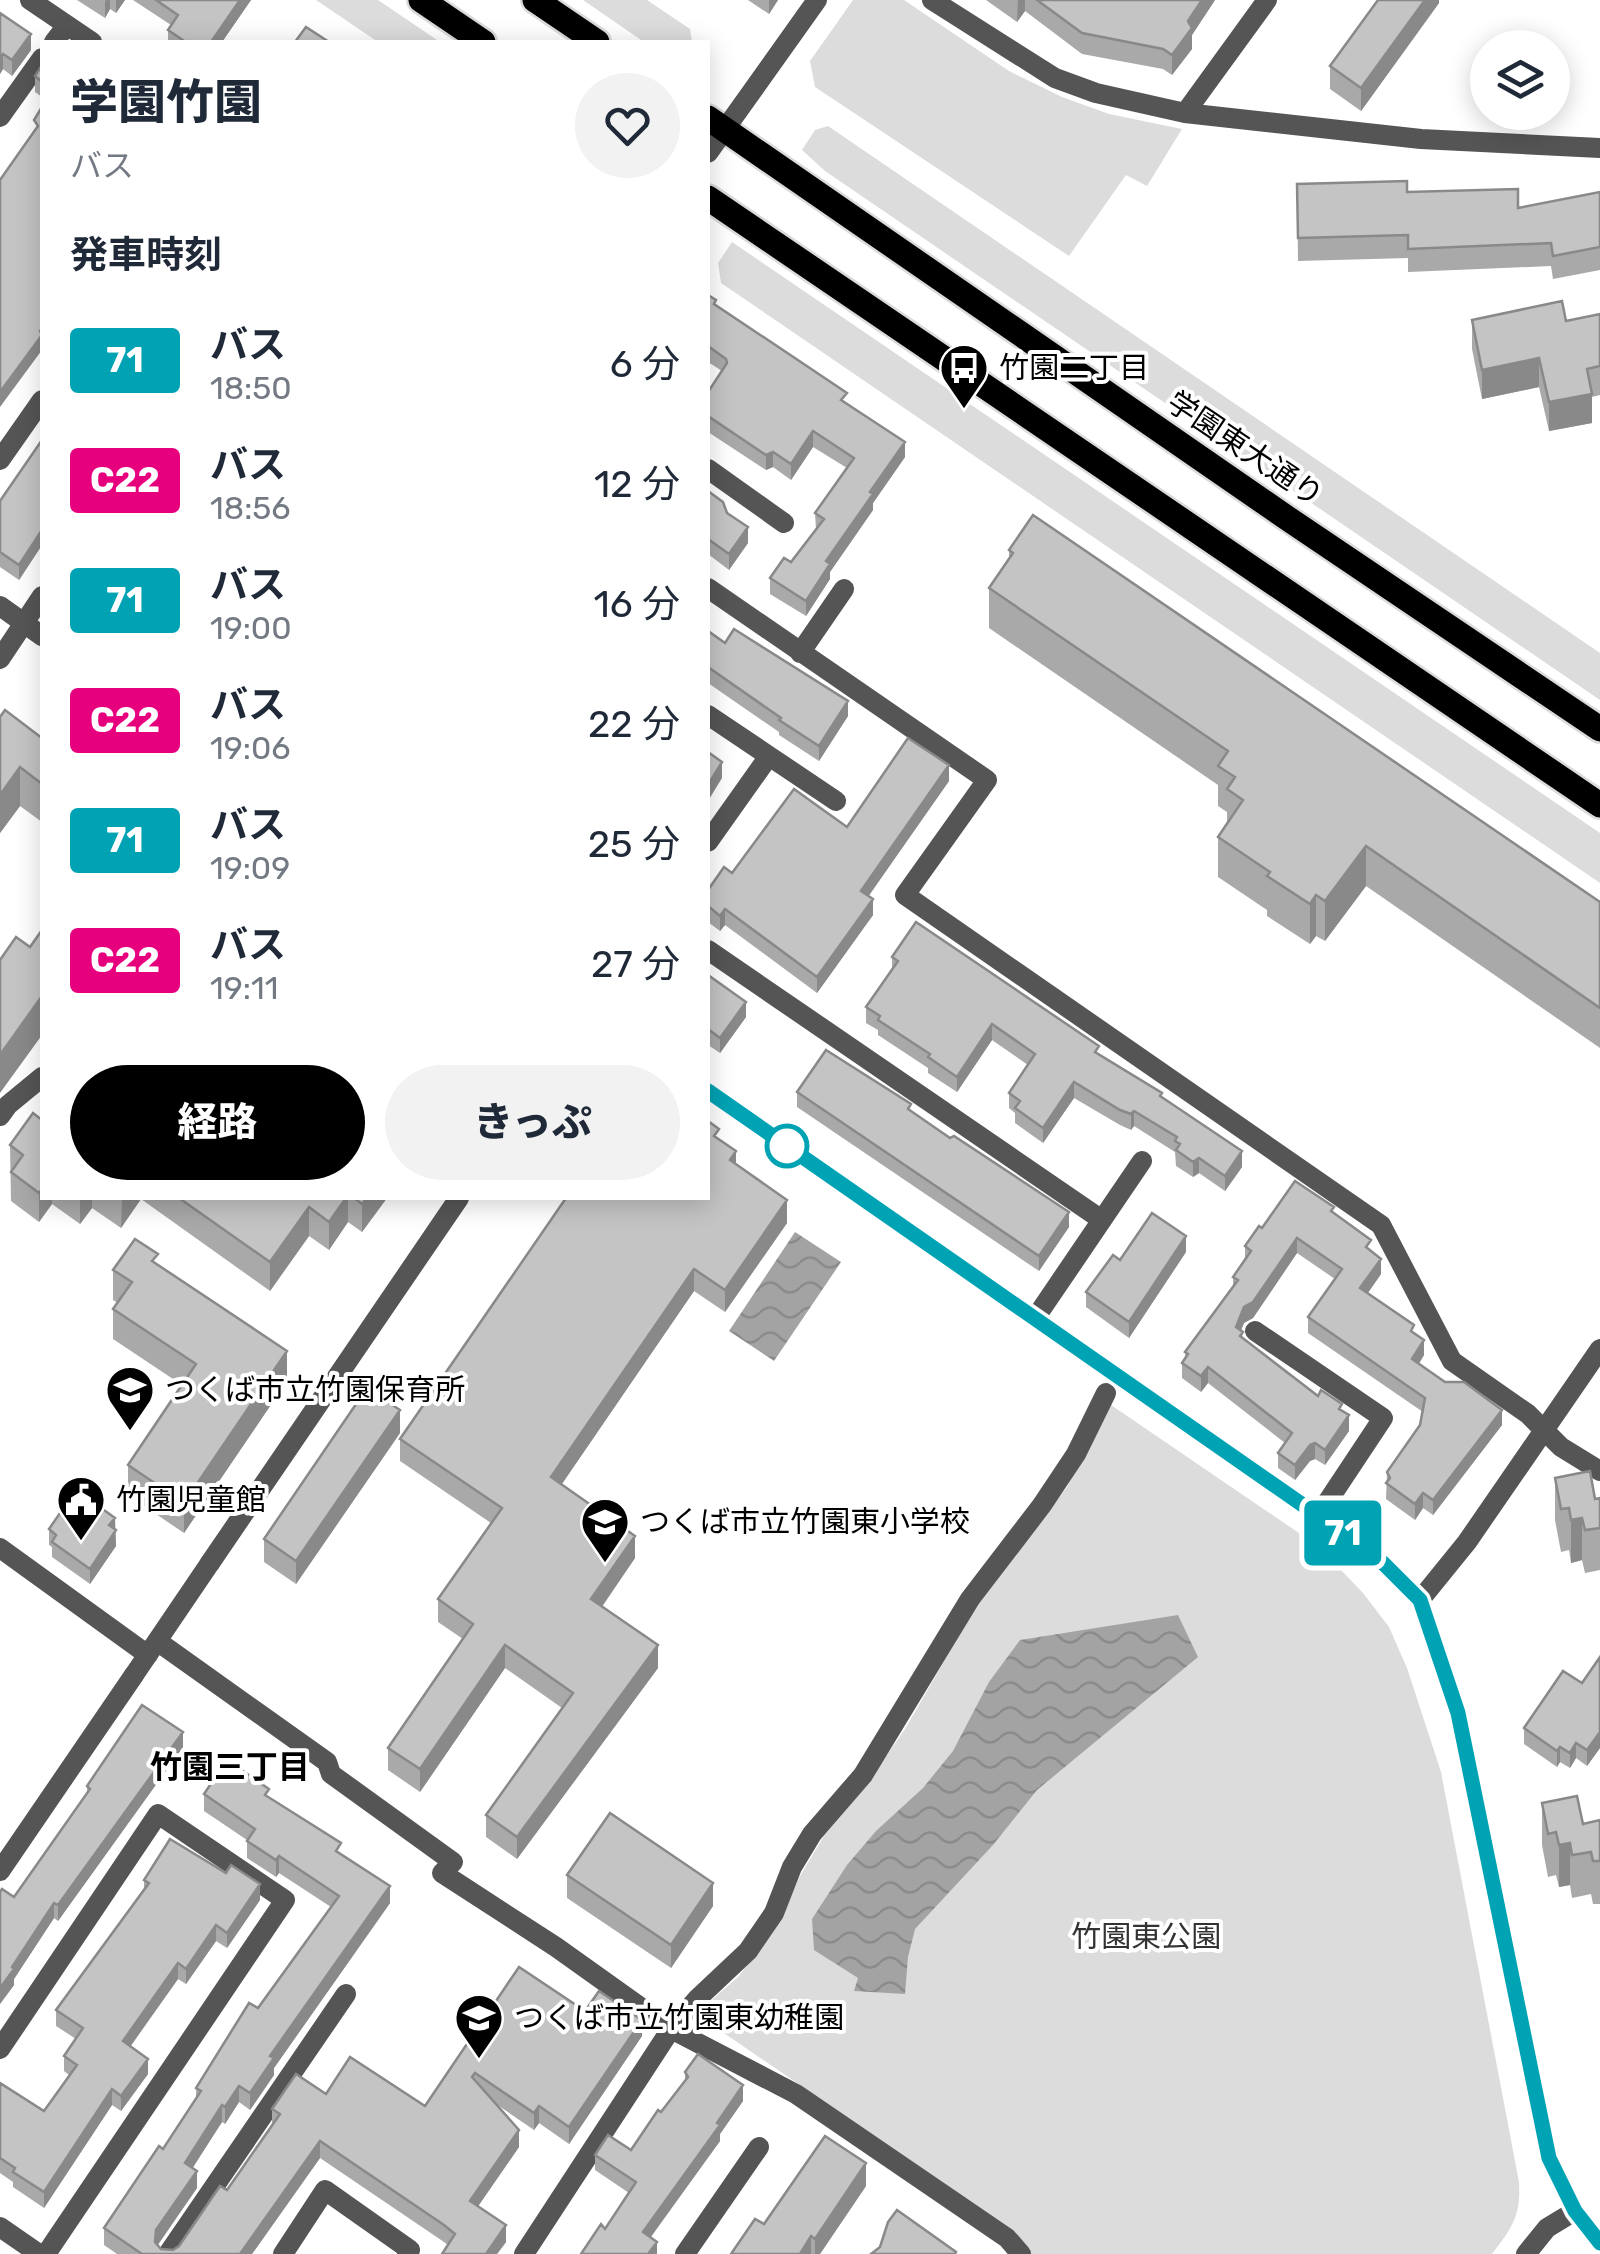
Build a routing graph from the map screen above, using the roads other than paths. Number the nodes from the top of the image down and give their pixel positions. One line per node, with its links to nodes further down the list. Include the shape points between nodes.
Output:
1 (30, 0): 7 (street)
2 (421, 0): 8 (main road)
3 (535, 0): 9 (main road)
4 (817, 0): 13 (street)
5 (932, 0): 11 (street, via 1055,78)
6 (1267, 0): 11 (street)
7 (60, 34)
8 (480, 40)
9 (594, 40)
10 (40, 61): 12 (street)
11 (1185, 113): 14 (street, via 1421,139)
12 (0, 117)
13 (716, 123): 28 (main road, 学園東大通り)
14 (1600, 148)
15 (710, 199): 31 (main road)
16 (40, 403): 17 (street)
17 (0, 460)
18 (710, 470): 19 (street)
19 (784, 523)
20 (710, 589): 25 (street)
21 (844, 590): 25 (street)
22 (40, 604): 24 (street)
23 (0, 606): 24 (street)
24 (34, 630): 26 (street)
25 (800, 653): 44 (street, via 986,780 905,895 1381,1225 1452,1361)
26 (0, 659)
27 (710, 716): 29 (street)
28 (1600, 729)
29 (769, 756): 30 (street); 32 (street)
30 (836, 801)
31 (1600, 805)
32 (710, 839)
33 (710, 951): 39 (street)
34 (40, 1079): 36 (street)
35 (710, 1092): 40 (street)
36 (0, 1116)
37 (1142, 1160): 39 (street)
38 (459, 1200): 49 (street)
39 (1102, 1220): 40 (street)
40 (1036, 1317): 46 (street)
41 (1255, 1332): 46 (street, via 1383,1418)
42 (1600, 1349): 44 (street)
43 (1106, 1392): 52 (street, via 1076,1454 970,1599 863,1775 812,1834 748,1952)
44 (1544, 1430): 45 (street); 48 (street)
45 (1600, 1471)
46 (1318, 1516): 48 (street, via 1376,1556)
47 (0, 1548): 49 (street)
48 (1420, 1600): 55 (street, via 1458,1713 1549,2158)
49 (152, 1648): 50 (street); 52 (street, via 327,1762 330,1774 453,1862 442,1874)
50 (0, 1871)
51 (346, 1994): 59 (street)
52 (671, 2029): 62 (street); 64 (street, via 796,2094 1008,2238)
53 (0, 2049): 58 (street, via 158,1814 285,1900)
54 (759, 2148): 63 (street)
55 (1575, 2211): 57 (street); 65 (street, via 1547,2228)
56 (0, 2227): 58 (street)
57 (1600, 2242)
58 (43, 2254)
59 (168, 2254)
60 (283, 2254): 61 (street, via 325,2190)
61 (408, 2254)
62 (524, 2254)
63 (685, 2254)
64 (1021, 2254)
65 (1526, 2254)

